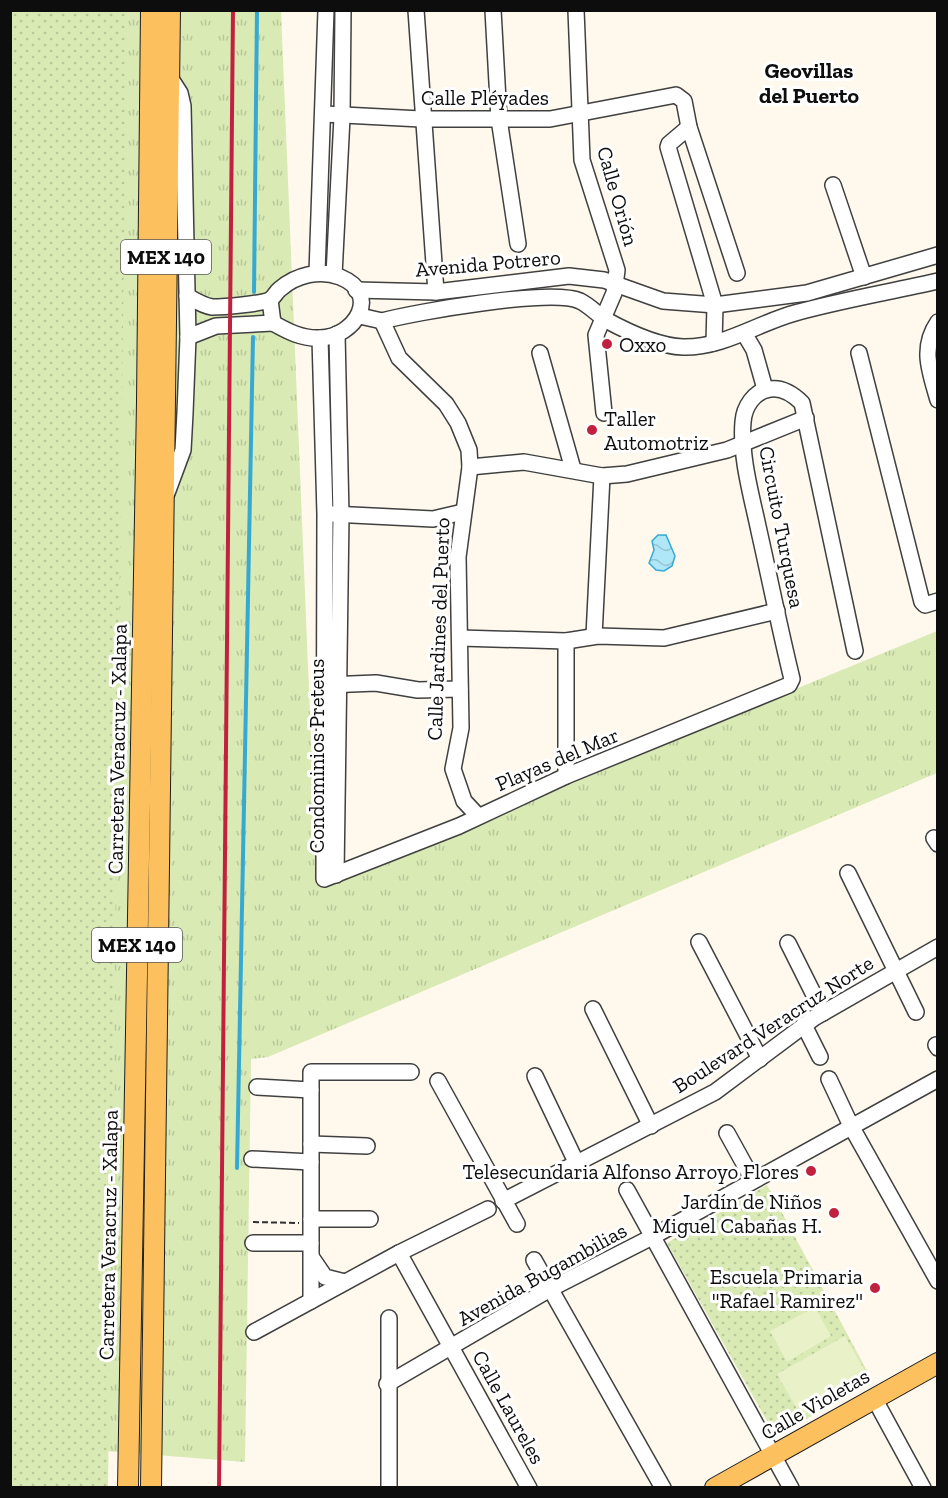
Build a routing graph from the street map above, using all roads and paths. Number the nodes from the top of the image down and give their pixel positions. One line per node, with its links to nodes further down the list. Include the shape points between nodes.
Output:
1 (151, 10): 116 (main road, Carretera Veracruz - Xalapa / MEX 140)
2 (170, 10): 8 (main road, Carretera Veracruz - Xalapa / MEX 140)
3 (326, 10): 10 (street)
4 (343, 10): 11 (street)
5 (416, 10): 12 (street)
6 (494, 10): 13 (street)
7 (576, 10): 9 (street, Calle Orión)
8 (169, 75): 28 (street, via 183,106); 51 (main road, Carretera Veracruz - Xalapa / MEX 140)
9 (581, 112): 13 (street, Calle Pléyades, via 550,119); 14 (street, Calle Pléyades, via 676,95 681,97); 25 (street, Calle Orión, via 582,160 611,246)
10 (324, 114): 11 (street, Calle Pléyades); 20 (street)
11 (342, 117): 12 (street, Calle Pléyades); 22 (street)
12 (422, 118): 13 (street, Calle Pléyades); 27 (street)
13 (499, 119): 16 (street)
14 (689, 127): 21 (street); 30 (street, via 668,147)
15 (833, 185): 23 (street)
16 (518, 244)
17 (938, 255): 23 (street, Avenida Potrero)
18 (134, 261): 19 (path, bridge)
19 (193, 261)
20 (317, 273): 22 (street); 29 (street, via 288,283)
21 (737, 273)
22 (334, 275): 26 (street)
23 (864, 277): 30 (street, Avenida Potrero, via 794,295)
24 (938, 280): 36 (street, Avenida Potrero, via 796,312)
25 (617, 285): 27 (street, Avenida Potrero, via 598,279 555,276); 30 (street, Avenida Potrero, via 663,301); 32 (street, Calle Orión)
26 (356, 290): 27 (street, Avenida Potrero); 31 (street, via 362,300)
27 (436, 292)
28 (187, 296): 29 (street, via 210,307); 38 (street)
29 (270, 300): 34 (street)
30 (715, 305): 40 (street)
31 (360, 316): 33 (street); 37 (street)
32 (604, 318): 33 (street, Avenida Potrero, via 580,301 549,297); 40 (street, Avenida Potrero, via 629,332 673,346); 45 (street, Calle Orión, via 596,341)
33 (382, 321): 48 (street, Calle Jardines del Puerto, via 399,358 434,391 458,423 469,450)
34 (273, 322): 38 (street, via 216,326); 39 (street, via 295,334)
35 (938, 322): 44 (street, via 926,351)
36 (744, 333): 40 (street, Avenida Potrero); 43 (street, via 754,351)
37 (337, 334): 39 (street); 53 (street, Condominios Preteus)
38 (188, 337): 51 (street, via 183,450)
39 (320, 338): 53 (street, Condominios Preteus)
40 (714, 343)
41 (540, 352): 49 (street)
42 (859, 353): 54 (street, via 922,602 925,605)
43 (765, 389): 46 (street, via 794,395 802,403); 47 (street, Circuito Turquesa, via 745,409)
44 (938, 400)
45 (604, 413)
46 (806, 418): 47 (street); 59 (street)
47 (744, 444): 50 (street, via 627,474); 55 (street, Circuito Turquesa)
48 (470, 467): 49 (street, via 524,462); 52 (street, Calle Jardines del Puerto)
49 (573, 469): 50 (street)
50 (602, 476): 56 (street)
51 (163, 504): 117 (main road, Carretera Veracruz - Xalapa / MEX 140)
52 (462, 512): 53 (street, via 433,519); 57 (street, Calle Jardines del Puerto, via 458,557)
53 (333, 514): 61 (street, Condominios Preteus)
54 (938, 601)
55 (777, 611): 56 (street, via 674,636); 60 (street, Circuito Turquesa)
56 (594, 636): 58 (street)
57 (460, 638): 58 (street); 62 (street, Calle Jardines del Puerto)
58 (566, 641): 63 (street)
59 (855, 651)
60 (792, 680): 63 (street, Playas del Mar, via 786,687)
61 (330, 684): 62 (street, via 376,682 418,690); 66 (street, Condominios Preteus)
62 (460, 690): 64 (street, Calle Jardines del Puerto, via 461,728 453,769 464,801)
63 (566, 776): 64 (street, Playas del Mar)
64 (478, 816): 66 (street, Playas del Mar)
65 (848, 873): 70 (street)
66 (336, 876)
67 (699, 942): 76 (street)
68 (788, 943): 73 (street)
69 (938, 947): 70 (street, Boulevard Veracruz Norte)
70 (896, 969): 72 (street); 73 (street, Boulevard Veracruz Norte)
71 (593, 1009): 84 (street)
72 (916, 1012)
73 (823, 1013): 74 (street, Boulevard Veracruz Norte)
74 (804, 1025): 75 (street); 76 (street, Boulevard Veracruz Norte)
75 (820, 1057)
76 (760, 1059): 84 (street, Boulevard Veracruz Norte, via 715,1092)
77 (411, 1072): 83 (street, via 311,1072)
78 (535, 1076): 91 (street)
79 (829, 1079): 85 (street)
80 (938, 1079): 85 (street, Avenida Bugambilias)
81 (438, 1081): 94 (street)
82 (258, 1087): 83 (street)
83 (311, 1090): 87 (street)
84 (651, 1126): 91 (street, Boulevard Veracruz Norte)
85 (851, 1126): 92 (street, Avenida Bugambilias); 105 (street)
86 (727, 1133): 92 (street)
87 (311, 1144): 88 (street); 90 (street)
88 (367, 1146)
89 (252, 1159): 90 (street)
90 (311, 1162): 97 (street)
91 (577, 1164): 94 (street, Boulevard Veracruz Norte)
92 (753, 1180): 100 (street, Avenida Bugambilias)
93 (627, 1190): 100 (street)
94 (503, 1201): 99 (street)
95 (488, 1209): 103 (street)
96 (370, 1219): 97 (street)
97 (311, 1221): 98 (path); 102 (street)
98 (254, 1222)
99 (517, 1224)
100 (652, 1237): 107 (street, Avenida Bugambilias); 115 (street)
101 (253, 1243): 102 (street)
102 (311, 1249): 106 (street, via 325,1277); 108 (street)
103 (399, 1253): 106 (street); 111 (street, Calle Laureles)
104 (534, 1260): 107 (street)
105 (938, 1281)
106 (345, 1282): 108 (street)
107 (550, 1289): 111 (street, Avenida Bugambilias); 120 (street)
108 (310, 1301): 110 (street)
109 (389, 1318): 113 (street)
110 (254, 1332)
111 (451, 1348): 113 (street, Avenida Bugambilias); 119 (street, Calle Laureles)
112 (938, 1363): 114 (main road, Calle Violetas)
113 (387, 1384): 118 (street)
114 (874, 1398): 115 (main road, Calle Violetas); 123 (street)
115 (775, 1455): 121 (main road, Calle Violetas); 122 (street)
116 (128, 1488)
117 (151, 1488)
118 (389, 1488)
119 (530, 1488)
120 (663, 1488)
121 (715, 1488)
122 (792, 1488)
123 (923, 1488)

